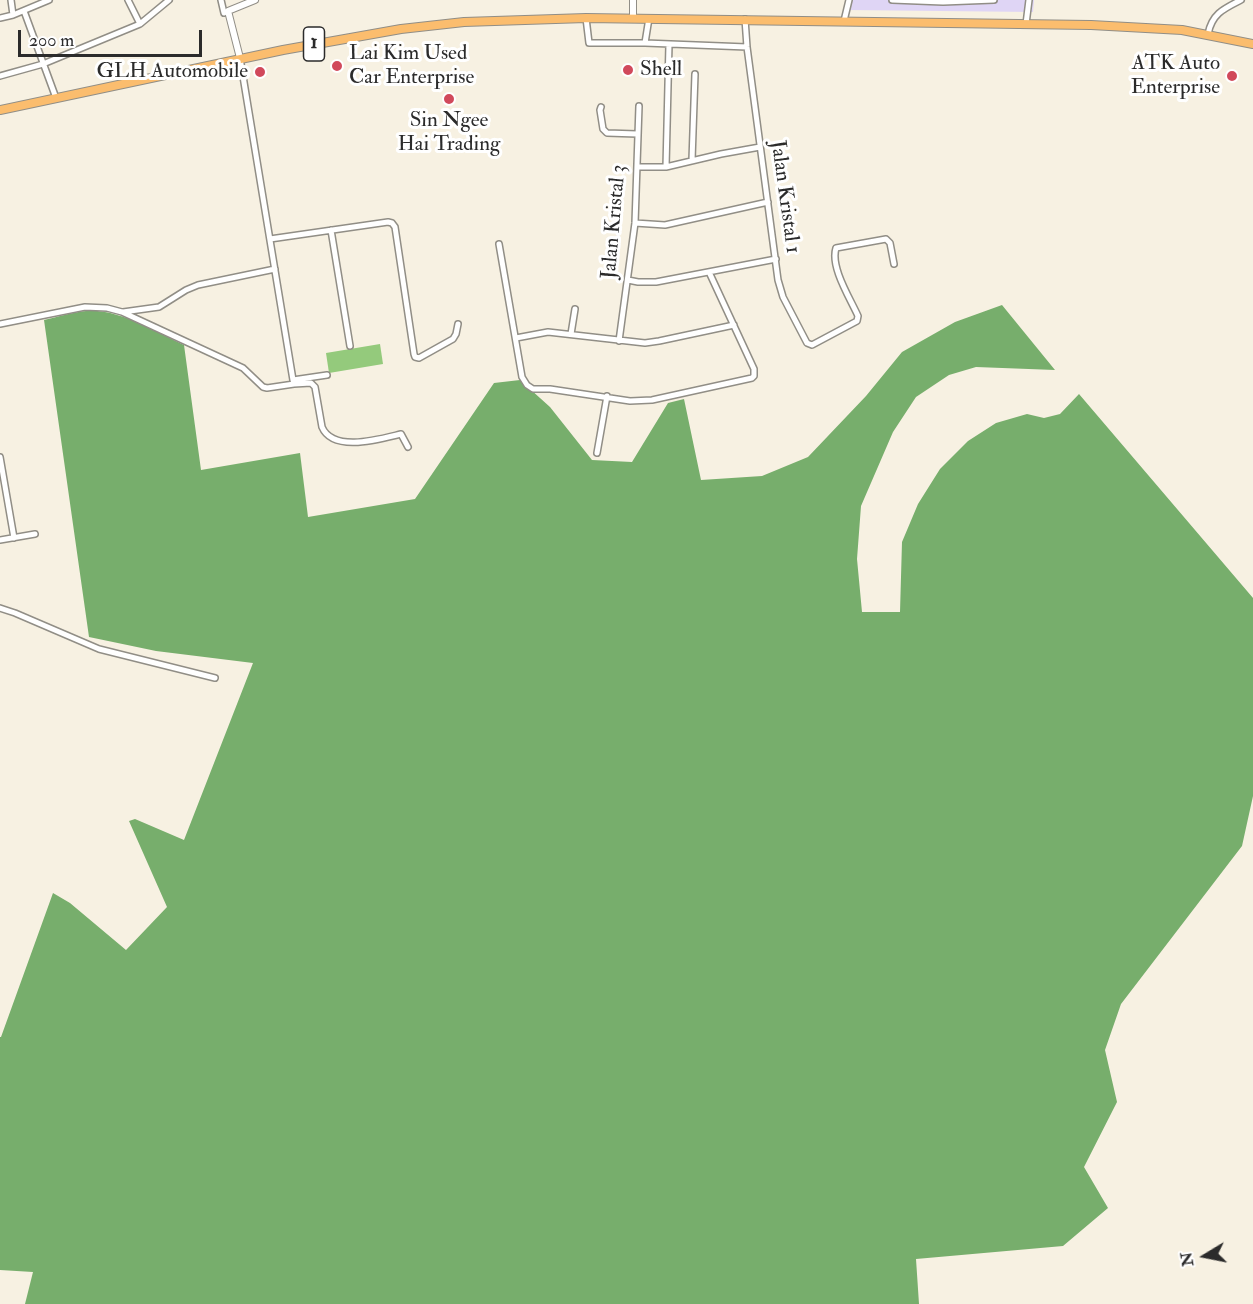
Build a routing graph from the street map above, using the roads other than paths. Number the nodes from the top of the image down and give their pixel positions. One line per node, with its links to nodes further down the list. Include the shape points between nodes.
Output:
1 (11, 0): 15 (street)
2 (49, 0): 13 (street)
3 (128, 0): 22 (street)
4 (169, 0): 22 (street)
5 (221, 0): 14 (street)
6 (255, 0): 29 (street, via 228,11)
7 (633, 0): 18 (street)
8 (849, 0): 21 (street)
9 (892, 0): 10 (street)
10 (994, 0)
11 (1029, 0): 23 (street)
12 (1241, 0): 24 (street, via 1215,16)
13 (24, 11): 15 (street); 30 (street)
14 (224, 13)
15 (13, 15): 16 (street)
16 (0, 18)
17 (586, 18): 18 (main road, 1); 25 (street, via 589,43); 29 (main road, 1, via 464,22 401,29)
18 (633, 18): 19 (main road, 1)
19 (649, 18): 20 (main road, 1); 25 (street)
20 (745, 19): 21 (main road, 1); 28 (street, Jalan Kristal 1)
21 (844, 21): 23 (main road, 1)
22 (140, 24): 30 (street)
23 (1026, 24): 24 (main road, 1, via 1141,27)
24 (1208, 34): 27 (main road, 1)
25 (645, 43): 26 (street)
26 (669, 44): 28 (street); 40 (street)
27 (1253, 44)
28 (747, 47): 38 (street, Jalan Kristal 1)
29 (240, 58): 33 (main road, 1); 45 (street)
30 (43, 64): 32 (street); 33 (street)
31 (695, 74): 39 (street)
32 (0, 76)
33 (56, 98): 36 (main road, 1)
34 (639, 105): 37 (street, Jalan Kristal 3)
35 (601, 107): 37 (street, via 604,131)
36 (0, 110)
37 (638, 134): 41 (street, Jalan Kristal 3)
38 (760, 147): 39 (street); 42 (street, Jalan Kristal 1)
39 (692, 160): 40 (street)
40 (666, 166): 41 (street)
41 (637, 167): 43 (street, Jalan Kristal 3)
42 (768, 202): 43 (street, via 664,225); 47 (street, Jalan Kristal 1)
43 (635, 223): 51 (street, Jalan Kristal 3)
44 (332, 231): 45 (street); 55 (street, via 388,222 395,227 415,357 450,342); 60 (street)
45 (270, 239): 49 (street)
46 (499, 244): 58 (street)
47 (776, 259): 48 (street, Jalan Kristal 1, via 783,297 809,345 858,319 836,269 836,248 886,239); 50 (street)
48 (894, 264)
49 (275, 269): 53 (street, via 198,285 159,307); 62 (street)
50 (709, 272): 51 (street, via 656,282); 56 (street)
51 (628, 280): 59 (street, Jalan Kristal 3)
52 (575, 309): 57 (street)
53 (122, 312): 54 (street, via 85,307); 62 (street, via 243,368 267,388)
54 (0, 324)
55 (458, 324)
56 (734, 325): 59 (street, via 645,343); 63 (street, via 754,369 750,380 652,400)
57 (571, 334): 58 (street, via 548,332); 59 (street)
58 (516, 338): 63 (street, via 527,386)
59 (619, 341)
60 (350, 346)
61 (327, 375): 62 (street)
62 (293, 382): 64 (street, via 311,383 315,387 322,427 334,440 365,442 401,434)
63 (607, 396): 65 (street)
64 (408, 447)
65 (597, 453)
66 (0, 458): 68 (street)
67 (35, 534): 68 (street)
68 (15, 538): 69 (street)
69 (0, 540)
70 (0, 608): 71 (street, via 99,649)
71 (215, 678)

